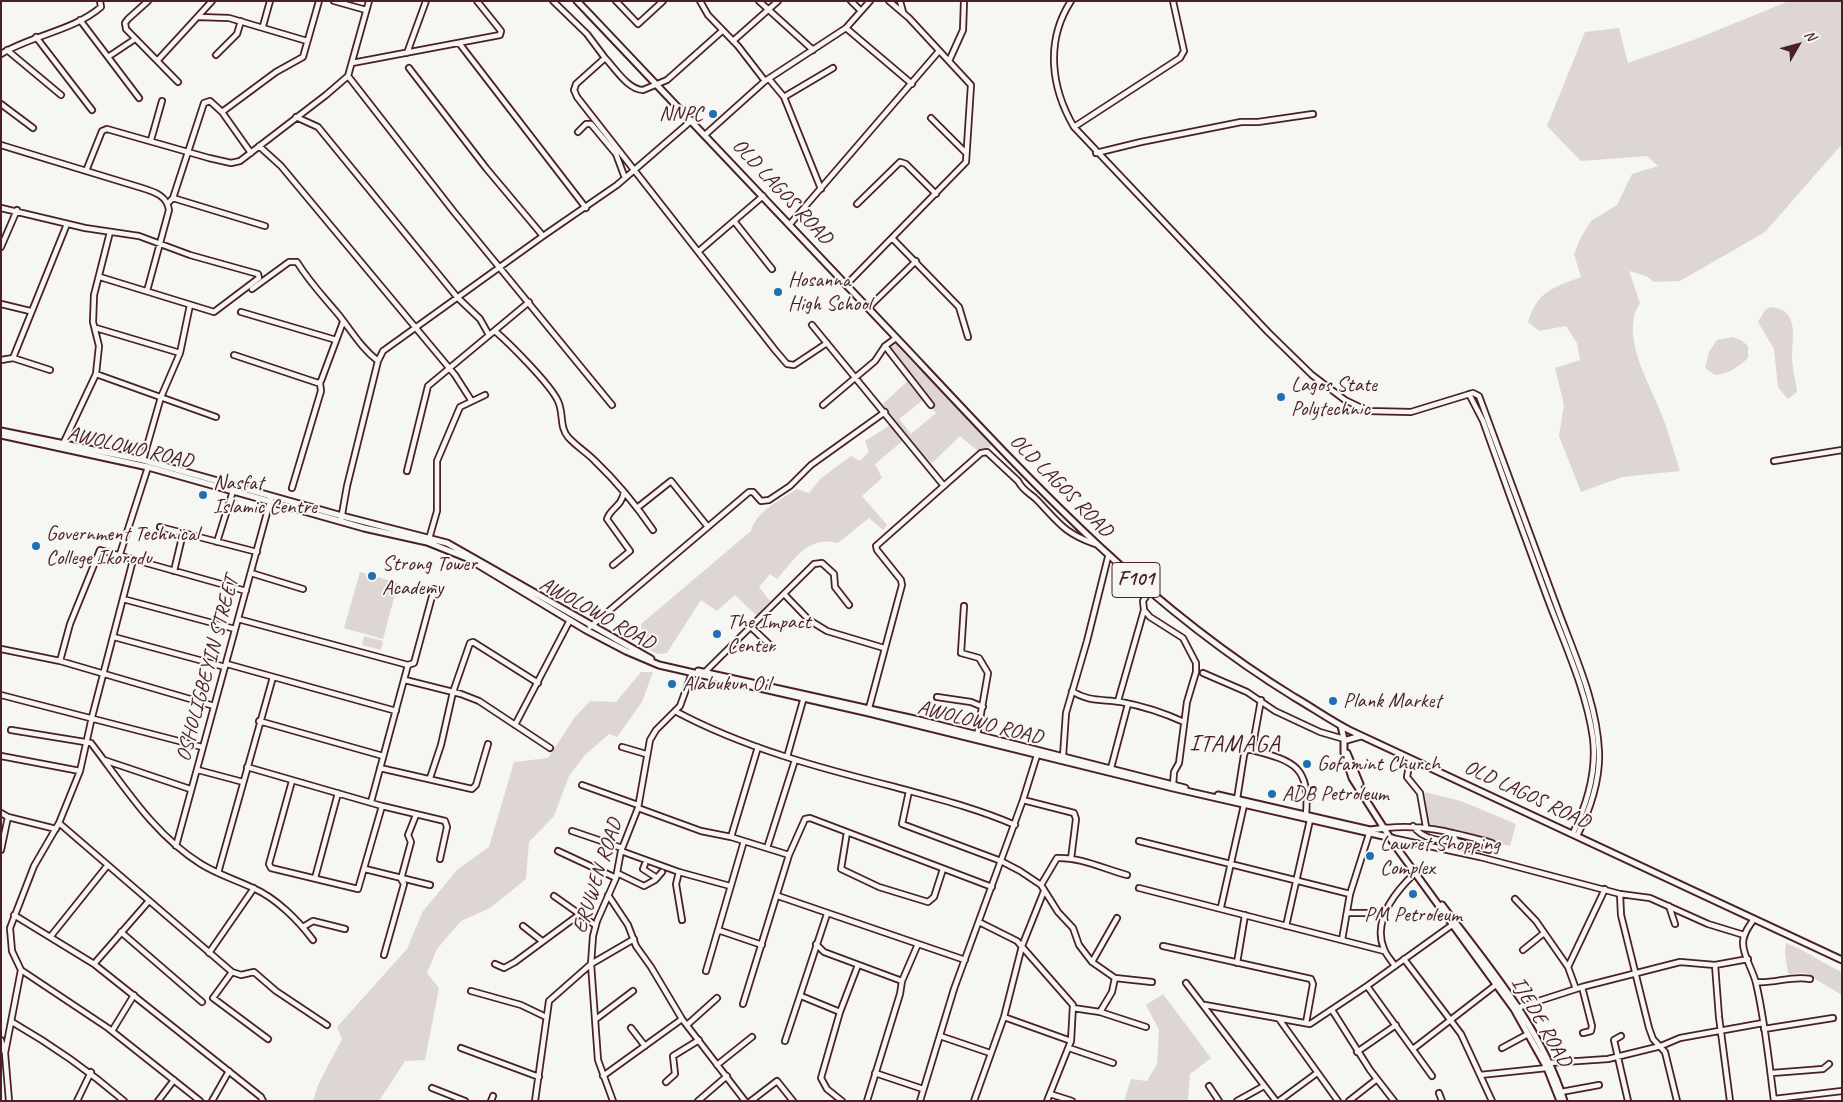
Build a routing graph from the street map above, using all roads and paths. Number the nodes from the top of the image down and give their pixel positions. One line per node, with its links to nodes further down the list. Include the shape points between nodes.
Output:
1 (100, 1): 29 (street, via 101,8)
2 (148, 1): 35 (street, via 125,22)
3 (212, 1): 28 (street)
4 (270, 1): 31 (street)
5 (319, 1): 37 (street)
6 (334, 1): 24 (street)
7 (369, 1): 24 (street)
8 (426, 1): 42 (street)
9 (477, 1): 38 (street, via 502,34)
10 (553, 1): 46 (street)
11 (577, 1): 55 (main road, OLD LAGOS ROAD / F101)
12 (616, 1): 13 (street, via 638,24)
13 (663, 1)
14 (700, 1): 33 (street)
15 (759, 1): 25 (street)
16 (778, 1): 25 (street)
17 (851, 1): 26 (street)
18 (870, 1): 26 (street)
19 (889, 1): 27 (street)
20 (900, 1): 27 (street)
21 (964, 1): 48 (street, via 963,30)
22 (1071, 1): 68 (street, via 1062,14 1056,34 1053,65 1064,109)
23 (1173, 1): 68 (street, via 1184,51 1180,58)
24 (366, 10): 49 (street)
25 (768, 11): 36 (street); 40 (street)
26 (861, 11): 32 (street)
27 (903, 13): 41 (street)
28 (199, 17): 30 (street); 47 (street)
29 (80, 20): 34 (street); 45 (street)
30 (241, 21): 31 (street); 44 (street, via 237,34)
31 (263, 26): 37 (street)
32 (846, 28): 40 (street); 56 (street)
33 (722, 31): 36 (street); 55 (street, via 670,78)
34 (36, 38): 39 (street); 62 (street)
35 (135, 39): 45 (street); 47 (street)
36 (733, 41): 53 (street)
37 (308, 42): 63 (street, via 302,57)
38 (459, 43): 42 (street); 89 (street)
39 (7, 50): 43 (street); 57 (street)
40 (813, 50): 53 (street)
41 (938, 51): 48 (street); 56 (street)
42 (406, 53): 49 (street)
43 (1, 54)
44 (216, 54)
45 (108, 57): 59 (street)
46 (606, 58): 55 (street, via 628,83 639,90); 79 (street, via 576,84 574,90)
47 (158, 60): 54 (street)
48 (949, 61): 77 (street, via 972,85)
49 (352, 63): 52 (street)
50 (408, 68): 96 (street)
51 (833, 68): 58 (street)
52 (348, 76): 65 (street); 102 (street)
53 (767, 80): 58 (street); 71 (street)
54 (178, 82)
55 (657, 84): 67 (main road, OLD LAGOS ROAD / F101)
56 (912, 84): 82 (street)
57 (61, 96)
58 (784, 97): 82 (street)
59 (139, 98)
60 (162, 101): 72 (street)
61 (1, 104): 69 (street)
62 (92, 110)
63 (222, 112): 75 (street, via 210,101 204,103); 76 (street)
64 (1313, 114): 78 (street, via 1241,122)
65 (296, 117): 74 (street); 108 (street, via 318,127)
66 (931, 118): 77 (street)
67 (692, 120): 71 (main road, OLD LAGOS ROAD / F101); 79 (street)
68 (1074, 127): 78 (street)
69 (32, 128)
70 (578, 132): 81 (street, via 586,124 591,124 616,154)
71 (706, 134): 84 (main road, OLD LAGOS ROAD / F101)
72 (151, 140): 75 (street); 80 (street, via 103,130)
73 (3, 146): 80 (street)
74 (259, 146): 76 (street); 118 (street, via 281,166)
75 (189, 153): 76 (street, via 231,163); 85 (street)
76 (250, 153)
77 (966, 153): 83 (street, via 964,166)
78 (1096, 153): 276 (street, via 1268,332 1312,375 1345,400 1368,411 1395,413 1411,412 1473,393 1478,396 1572,647 1594,717 1599,754 1597,777 1593,801)
79 (634, 168): 81 (street); 100 (street)
80 (86, 171): 86 (street, via 152,191)
81 (625, 178): 89 (street)
82 (821, 189): 93 (street)
83 (936, 194): 87 (street, via 900,162); 97 (street)
84 (764, 196): 91 (street); 93 (main road, OLD LAGOS ROAD / F101)
85 (172, 198): 86 (street); 94 (street)
86 (168, 203): 98 (street)
87 (857, 204)
88 (1, 208): 90 (street)
89 (586, 208): 96 (street)
90 (16, 210): 92 (street); 99 (street)
91 (734, 220): 100 (street); 103 (street)
92 (67, 224): 95 (street); 113 (street)
93 (790, 224): 105 (main road, OLD LAGOS ROAD / F101)
94 (265, 226)
95 (110, 232): 98 (street, via 139,236); 104 (street)
96 (543, 236): 102 (street)
97 (892, 238): 101 (street); 105 (street)
98 (161, 245): 107 (street); 111 (street, via 258,274 256,280 216,311)
99 (1, 247)
100 (699, 251): 124 (street, via 787,364 794,366)
101 (916, 261): 112 (street); 121 (street, via 961,309)
102 (500, 267): 108 (street); 109 (street)
103 (772, 269)
104 (100, 277): 107 (street); 117 (street, via 94,295 93,322)
105 (846, 285): 112 (main road, OLD LAGOS ROAD / F101)
106 (252, 289): 115 (street, via 293,261 297,262)
107 (147, 291): 111 (street)
108 (457, 297): 118 (street); 120 (street, via 480,319)
109 (529, 302): 119 (street); 139 (street)
110 (1, 304): 113 (street)
111 (190, 305): 126 (street)
112 (868, 308): 122 (main road, OLD LAGOS ROAD / F101)
113 (30, 311): 128 (street)
114 (241, 312): 123 (street)
115 (343, 322): 123 (street); 130 (street, via 367,353)
116 (812, 325): 124 (street)
117 (96, 328): 126 (street); 133 (street, via 100,346)
118 (416, 329): 130 (street, via 383,351); 131 (street)
119 (495, 331): 120 (street); 156 (street, via 554,396 560,407 562,426 569,438)
120 (490, 336): 131 (street)
121 (968, 337)
122 (896, 338): 125 (street); 166 (main road, OLD LAGOS ROAD / F101)
123 (336, 340): 135 (street)
124 (827, 343): 134 (street)
125 (885, 346): 134 (street, via 875,361); 141 (street)
126 (180, 353): 137 (street)
127 (234, 355): 135 (street)
128 (13, 358): 129 (street); 132 (street)
129 (1, 360)
130 (378, 361): 159 (street)
131 (448, 368): 138 (street); 152 (street, via 425,392)
132 (50, 370)
133 (96, 374): 137 (street); 147 (street)
134 (856, 376): 140 (street); 142 (street)
135 (320, 383): 154 (street, via 318,402)
136 (485, 395): 138 (street)
137 (161, 398): 143 (street); 149 (street)
138 (471, 400): 164 (street, via 460,407 437,461 437,511)
139 (612, 405)
140 (823, 405)
141 (931, 405)
142 (884, 412): 153 (street); 161 (street, via 811,465 790,486 761,501 749,492)
143 (216, 417)
144 (1, 431): 146 (main road, AWOLOWO ROAD)
145 (1, 435): 146 (main road, AWOLOWO ROAD)
146 (47, 443): 147 (main road, AWOLOWO ROAD); 151 (main road, AWOLOWO ROAD)
147 (63, 444): 149 (main road, AWOLOWO ROAD)
148 (1842, 450): 150 (street)
149 (143, 460): 157 (main road, AWOLOWO ROAD)
150 (1774, 461)
151 (148, 467): 155 (main road, AWOLOWO ROAD); 168 (street)
152 (407, 471)
153 (944, 486): 166 (street, via 988,452 1065,531); 190 (street, via 876,546 902,585)
154 (292, 488)
155 (232, 491): 157 (main road, AWOLOWO ROAD); 165 (street)
156 (624, 492): 158 (street); 171 (street, via 622,502 607,519 630,551)
157 (271, 498): 159 (main road, AWOLOWO ROAD); 167 (street, OSHOLIGBEYIN STREET)
158 (637, 508): 161 (street, via 671,481); 162 (street)
159 (342, 519): 164 (main road, AWOLOWO ROAD); 184 (main road, AWOLOWO ROAD, via 456,553)
160 (160, 527): 163 (street)
161 (708, 527): 185 (street)
162 (653, 530)
163 (183, 533): 165 (street); 172 (street)
164 (430, 539): 185 (main road, AWOLOWO ROAD, via 458,548)
165 (217, 542): 167 (street)
166 (1095, 544): 169 (main road, OLD LAGOS ROAD / F101)
167 (257, 552): 173 (street, OSHOLIGBEYIN STREET)
168 (120, 554): 170 (street); 192 (street, via 100,550 70,624)
169 (1108, 557): 177 (main road, OLD LAGOS ROAD / F101); 204 (street)
170 (133, 560): 172 (street); 179 (street)
171 (613, 565)
172 (174, 571): 176 (street)
173 (251, 573): 174 (street); 176 (street, OSHOLIGBEYIN STREET)
174 (303, 589)
175 (434, 589): 195 (street, via 414,663)
176 (246, 591): 183 (street, OSHOLIGBEYIN STREET)
177 (1149, 592): 182 (street, via 1142,601); 221 (main road, OLD LAGOS ROAD / F101, via 1220,649)
178 (785, 595): 180 (street, via 814,564 822,563 834,574 835,587); 186 (street); 190 (street, via 809,620 827,630)
179 (123, 599): 187 (street); 188 (street)
180 (850, 605)
181 (964, 606): 213 (street, via 960,650 962,655 979,658 987,669 988,684)
182 (1144, 610): 210 (street); 219 (street, via 1157,623 1183,638 1196,662)
183 (238, 619): 187 (street, OSHOLIGBEYIN STREET); 195 (street)
184 (570, 620): 193 (main road, AWOLOWO ROAD); 203 (street)
185 (590, 627): 193 (main road, AWOLOWO ROAD)
186 (752, 627): 189 (street); 197 (street)
187 (235, 629): 196 (street, OSHOLIGBEYIN STREET)
188 (114, 638): 196 (street); 200 (street)
189 (772, 647)
190 (884, 648): 214 (street)
191 (1, 649): 192 (street)
192 (60, 661): 200 (street)
193 (652, 662): 194 (main road, AWOLOWO ROAD)
194 (659, 664): 197 (main road, AWOLOWO ROAD); 198 (main road, AWOLOWO ROAD)
195 (408, 665): 202 (street)
196 (226, 666): 201 (street); 212 (street, OSHOLIGBEYIN STREET)
197 (705, 672): 214 (main road, AWOLOWO ROAD)
198 (692, 673): 207 (main road, AWOLOWO ROAD); 216 (street, ERUWEN ROAD)
199 (1202, 674): 209 (street)
200 (104, 675): 212 (street); 217 (street)
201 (273, 677): 215 (street); 218 (street)
202 (405, 680): 205 (street); 215 (street)
203 (538, 683): 205 (street, via 470,642); 220 (street)
204 (1072, 691): 210 (street, via 1085,698); 238 (street, via 1066,713)
205 (453, 692): 220 (street, via 479,702); 248 (street, via 440,751)
206 (1, 695): 217 (street)
207 (804, 697): 234 (main road, AWOLOWO ROAD); 239 (street)
208 (937, 697): 213 (street)
209 (1261, 700): 226 (street, via 1312,729); 233 (street)
210 (1118, 701): 211 (street)
211 (1128, 704): 219 (street, via 1162,712); 245 (street)
212 (214, 706): 229 (street, OSHOLIGBEYIN STREET)
213 (983, 707): 224 (street)
214 (870, 708): 224 (main road, AWOLOWO ROAD)
215 (396, 711): 237 (street)
216 (676, 711): 231 (street); 235 (street, ERUWEN ROAD, via 656,730)
217 (92, 717): 227 (street); 229 (street)
218 (259, 721): 237 (street); 243 (street)
219 (1184, 722): 252 (street)
220 (515, 725): 232 (street)
221 (1341, 726): 223 (main road, OLD LAGOS ROAD / F101); 226 (main road)
222 (11, 730): 227 (street)
223 (1349, 730): 225 (main road, OLD LAGOS ROAD / F101); 226 (main road)
224 (977, 736): 234 (main road, AWOLOWO ROAD)
225 (1362, 736): 226 (main road); 241 (main road, OLD LAGOS ROAD / F101)
226 (1346, 739): 270 (main road, via 1353,770)
227 (87, 742): 240 (street); 247 (street)
228 (488, 744): 248 (street, via 474,788 453,786)
229 (202, 747): 246 (street, OSHOLIGBEYIN STREET)
230 (622, 747): 235 (street)
231 (758, 747): 239 (street); 277 (street)
232 (550, 748)
233 (1252, 750): 256 (street, via 1246,750 1244,754); 265 (street, via 1293,763 1307,786)
234 (1038, 753): 238 (main road, AWOLOWO ROAD); 257 (street); 259 (main road, AWOLOWO ROAD)
235 (646, 754): 261 (street, ERUWEN ROAD)
236 (1, 756): 247 (street)
237 (383, 756): 244 (street)
238 (1062, 756): 245 (main road, AWOLOWO ROAD)
239 (787, 757): 242 (street)
240 (103, 759): 253 (street); 282 (street, via 127,792)
241 (1410, 759): 269 (street, via 1407,777 1420,793); 276 (main road, OLD LAGOS ROAD / F101)
242 (795, 760): 254 (street); 283 (street)
243 (247, 767): 249 (street); 250 (street)
244 (380, 768): 248 (street); 258 (street)
245 (1112, 768): 252 (main road, AWOLOWO ROAD)
246 (198, 770): 250 (street); 253 (street, OSHOLIGBEYIN STREET)
247 (80, 772): 266 (street)
248 (430, 778)
249 (292, 781): 255 (street); 302 (street, via 269,864 271,868)
250 (243, 782): 298 (street)
251 (582, 785): 261 (street)
252 (1174, 785): 256 (main road, AWOLOWO ROAD)
253 (190, 788): 282 (street, OSHOLIGBEYIN STREET)
254 (909, 791): 267 (street, via 974,809); 290 (street, via 902,824)
255 (338, 793): 258 (street); 302 (street)
256 (1237, 799): 265 (main road, AWOLOWO ROAD)
257 (1023, 800): 267 (street); 289 (street, via 1074,813)
258 (371, 802): 260 (street)
259 (1244, 805): 265 (main road, AWOLOWO ROAD); 292 (street)
260 (382, 806): 263 (street); 294 (street)
261 (638, 807): 277 (street, via 701,831); 284 (street, ERUWEN ROAD)
262 (1, 813): 264 (street)
263 (416, 815): 288 (street, via 447,824); 304 (street, via 408,835 411,842)
264 (8, 816): 271 (street); 285 (street)
265 (1308, 817): 270 (main road, AWOLOWO ROAD, via 1370,830); 275 (main road, AWOLOWO ROAD); 305 (street)
266 (59, 823): 271 (street); 293 (street)
267 (1015, 825): 290 (street)
268 (1414, 826): 269 (street); 270 (street); 281 (street, via 1419,833 1434,840)
269 (1426, 827): 274 (street)
270 (1385, 828): 278 (main road)
271 (56, 829): 325 (street, via 34,866)
272 (572, 831): 284 (street)
273 (847, 832): 287 (street, via 805,819); 295 (street); 295 (street, via 841,869 879,887 928,902 934,897)
274 (1452, 833): 281 (street); 281 (street, via 1492,843 1495,847 1489,850)
275 (1369, 834): 278 (main road, AWOLOWO ROAD); 314 (street)
276 (1575, 835): 330 (main road, OLD LAGOS ROAD / F101)
277 (731, 837): 279 (street)
278 (1391, 838): 299 (main road); 312 (street, via 1474,855); 366 (main road)
279 (744, 841): 283 (street); 308 (street)
280 (1139, 841): 292 (street)
281 (1456, 841)
282 (176, 846): 298 (street)
283 (767, 848): 287 (street)
284 (621, 849): 297 (street); 301 (street, ERUWEN ROAD)
285 (1, 850)
286 (558, 851): 301 (street)
287 (790, 855): 318 (street)
288 (440, 859)
289 (1071, 859): 300 (street); 307 (street, via 1057,858)
290 (1001, 861): 307 (street); 310 (street)
291 (645, 864): 303 (street, via 643,869)
292 (1230, 864): 305 (street); 322 (street)
293 (107, 866): 320 (street); 344 (street)
294 (365, 869): 302 (street, via 356,889); 304 (street)
295 (943, 869): 310 (street)
296 (662, 872): 303 (street)
297 (679, 872): 308 (street); 331 (street, via 676,884)
298 (218, 873): 309 (street)
299 (1415, 873): 324 (street, via 1397,892); 335 (main road)
300 (1127, 875)
301 (616, 876): 303 (street, via 644,886); 316 (street, ERUWEN ROAD)
302 (315, 878)
303 (657, 878)
304 (401, 879): 306 (street); 359 (street, via 404,884)
305 (1296, 880): 314 (street); 337 (street)
306 (430, 885)
307 (1041, 885): 313 (street)
308 (730, 886): 340 (street)
309 (254, 888): 338 (street); 357 (street)
310 (992, 888): 332 (street)
311 (1139, 888): 322 (street)
312 (1605, 889): 315 (street); 373 (street)
313 (1044, 891): 352 (street); 364 (street, via 1073,928 1079,945)
314 (1350, 894): 323 (street)
315 (1620, 894): 321 (street, via 1650,898); 377 (street, via 1621,915)
316 (608, 895): 334 (street, ERUWEN ROAD); 345 (street)
317 (554, 896): 326 (street)
318 (778, 896): 327 (street); 351 (street)
319 (1515, 899): 342 (street)
320 (148, 902): 341 (street); 357 (street)
321 (1670, 906): 333 (street); 343 (street, via 1708,924)
322 (1221, 908): 328 (street)
323 (1347, 913): 324 (street); 347 (street)
324 (1385, 913): 354 (street, via 1381,926)
325 (14, 914): 344 (street); 374 (street, via 10,935 12,951)
326 (580, 914): 334 (street); 348 (street)
327 (826, 914): 349 (street); 350 (street)
328 (1245, 915): 337 (street); 365 (street)
329 (1117, 918): 364 (street)
330 (1754, 919): 343 (street); 363 (main road, OLD LAGOS ROAD / F101)
331 (682, 920)
332 (979, 922): 352 (street); 362 (street)
333 (1675, 924)
334 (595, 925): 369 (street, ERUWEN ROAD)
335 (1452, 925): 360 (street); 366 (main road)
336 (523, 926): 348 (street)
337 (1286, 926): 347 (street)
338 (303, 927): 339 (street, via 313,921); 346 (street)
339 (345, 929)
340 (718, 930): 351 (street); 375 (street)
341 (120, 932): 367 (street); 392 (street)
342 (1544, 933): 355 (street); 373 (street)
343 (1744, 935): 361 (street, via 1742,945)
344 (51, 936): 367 (street)
345 (634, 939): 369 (street); 405 (street)
346 (314, 940)
347 (1342, 940): 354 (street)
348 (542, 941): 368 (street, via 508,966)
349 (816, 944): 356 (street); 358 (street)
350 (918, 944): 362 (street); 380 (street)
351 (762, 945): 393 (street)
352 (1022, 946): 395 (street, via 1071,1001); 401 (street)
353 (1163, 946): 365 (street)
354 (1384, 950): 372 (street)
355 (1523, 950)
356 (824, 952): 358 (street); 370 (street)
357 (209, 953): 376 (street)
358 (812, 953): 390 (street)
359 (384, 955)
360 (1404, 959): 372 (street); 406 (street)
361 (1748, 959): 371 (street); 382 (street)
362 (965, 960): 420 (street)
363 (1842, 960)
364 (1092, 962): 378 (street)
365 (1237, 963): 410 (street, via 1311,979 1313,984)
366 (1483, 963): 384 (main road, IJEDE ROAD); 396 (main road, IJEDE ROAD)
367 (94, 964): 389 (street)
368 (495, 964)
369 (591, 964): 400 (street, via 551,998); 404 (street, ERUWEN ROAD)
370 (858, 965): 380 (street); 398 (street)
371 (1715, 965): 377 (street, via 1686,961); 416 (street)
372 (1396, 966): 385 (street)
373 (1568, 966): 386 (street)
374 (21, 970): 407 (street); 417 (street)
375 (706, 971)
376 (232, 972): 411 (street, via 240,975 254,972); 423 (street, via 213,998)
377 (1636, 974): 386 (street); 429 (street, via 1651,1035)
378 (1115, 978): 381 (street); 399 (street, via 1112,992)
379 (1810, 979): 382 (street)
380 (902, 981): 446 (street)
381 (1152, 982)
382 (1756, 982): 408 (street)
383 (1186, 983): 394 (street)
384 (1497, 984): 406 (street); 419 (main road, IJEDE ROAD)
385 (1367, 986): 397 (street); 412 (street)
386 (1579, 988): 396 (street); 418 (street, via 1592,1026 1590,1031)
387 (471, 991): 400 (street, via 521,1005)
388 (633, 991): 404 (street)
389 (134, 995): 417 (street); 442 (street)
390 (801, 996): 398 (street); 426 (street)
391 (717, 998): 409 (street)
392 (202, 1002)
393 (743, 1004)
394 (1205, 1005): 402 (street); 459 (street)
395 (1073, 1008): 399 (street); 427 (street)
396 (1517, 1008): 441 (main road, IJEDE ROAD)
397 (1332, 1010): 410 (street, via 1316,1022); 434 (street)
398 (840, 1012): 482 (street, via 821,1078 826,1088)
399 (1100, 1012): 413 (street)
400 (546, 1017): 451 (street)
401 (1004, 1017): 427 (street); 436 (street)
402 (1278, 1018): 410 (street); 444 (street)
403 (1833, 1018): 415 (street)
404 (596, 1019): 448 (street, ERUWEN ROAD, via 598,1060)
405 (682, 1019): 409 (street); 428 (street)
406 (1451, 1021): 433 (street); 447 (street, via 1461,1034)
407 (12, 1022): 435 (street); 443 (street)
408 (1763, 1023): 415 (street); 416 (street)
409 (687, 1024): 425 (street)
410 (1306, 1024)
411 (327, 1025)
412 (1396, 1025): 433 (street); 434 (street)
413 (1146, 1027)
414 (631, 1028): 428 (street)
415 (1764, 1029): 445 (street)
416 (1720, 1030): 429 (street, via 1680,1038); 499 (street)
417 (112, 1031): 453 (street)
418 (1583, 1033)
419 (1528, 1034): 432 (street); 441 (main road, IJEDE ROAD)
420 (940, 1036): 436 (street); 461 (street)
421 (1621, 1036): 437 (street, via 1614,1040)
422 (752, 1037): 440 (street)
423 (268, 1039)
424 (1, 1040): 435 (street)
425 (699, 1040): 440 (street); 455 (street, via 672,1056 675,1074)
426 (785, 1041)
427 (1071, 1041): 431 (street)
428 (645, 1046): 448 (street)
429 (1661, 1046): 437 (street); 498 (street)
430 (461, 1048): 451 (street)
431 (1069, 1048): 438 (street); 465 (street)
432 (1502, 1048)
433 (1413, 1049): 450 (street)
434 (1357, 1052): 452 (street)
435 (5, 1053): 454 (street)
436 (990, 1053): 485 (street)
437 (1618, 1057): 441 (street); 497 (street)
438 (1113, 1063)
439 (1829, 1064): 445 (street, via 1823,1069)
440 (717, 1065): 449 (street)
441 (1548, 1066): 447 (street); 463 (main road, IJEDE ROAD); 495 (main road, IJEDE ROAD)
442 (228, 1071): 473 (street); 474 (street)
443 (91, 1072): 469 (street); 470 (street)
444 (1317, 1073): 490 (street); 491 (street)
445 (1772, 1073): 467 (street)
446 (875, 1074): 461 (street); 483 (street)
447 (1480, 1075): 466 (street)
448 (603, 1076): 477 (street, ERUWEN ROAD)
449 (727, 1076): 478 (street); 479 (street)
450 (1432, 1076)
451 (539, 1077): 476 (street)
452 (1377, 1079): 492 (street); 493 (street)
453 (174, 1080): 471 (street); 472 (street)
454 (8, 1082): 456 (street); 468 (street)
455 (666, 1082)
456 (1, 1084)
457 (1599, 1085): 463 (street)
458 (1209, 1086): 488 (street)
459 (1264, 1086): 489 (street); 490 (street)
460 (432, 1088): 475 (street)
461 (923, 1090): 484 (street)
462 (1842, 1091): 467 (street)
463 (1561, 1092): 496 (main road, IJEDE ROAD)
464 (1439, 1093): 494 (street)
465 (1050, 1094): 486 (street); 487 (street)
466 (1492, 1100)
467 (1774, 1100)
468 (9, 1101)
469 (77, 1101)
470 (124, 1101)
471 (158, 1101)
472 (200, 1101)
473 (212, 1101)
474 (263, 1101)
475 (465, 1101)
476 (535, 1101)
477 (613, 1101)
478 (698, 1101)
479 (745, 1101)
480 (751, 1101): 481 (street, via 777,1081)
481 (793, 1101)
482 (842, 1101)
483 (867, 1101)
484 (920, 1101)
485 (974, 1101)
486 (1047, 1101)
487 (1072, 1101)
488 (1219, 1101)
489 (1237, 1101)
490 (1278, 1101)
491 (1338, 1101)
492 (1349, 1101)
493 (1394, 1101)
494 (1442, 1101)
495 (1560, 1101)
496 (1564, 1101)
497 (1628, 1101)
498 (1677, 1101)
499 (1730, 1101)

